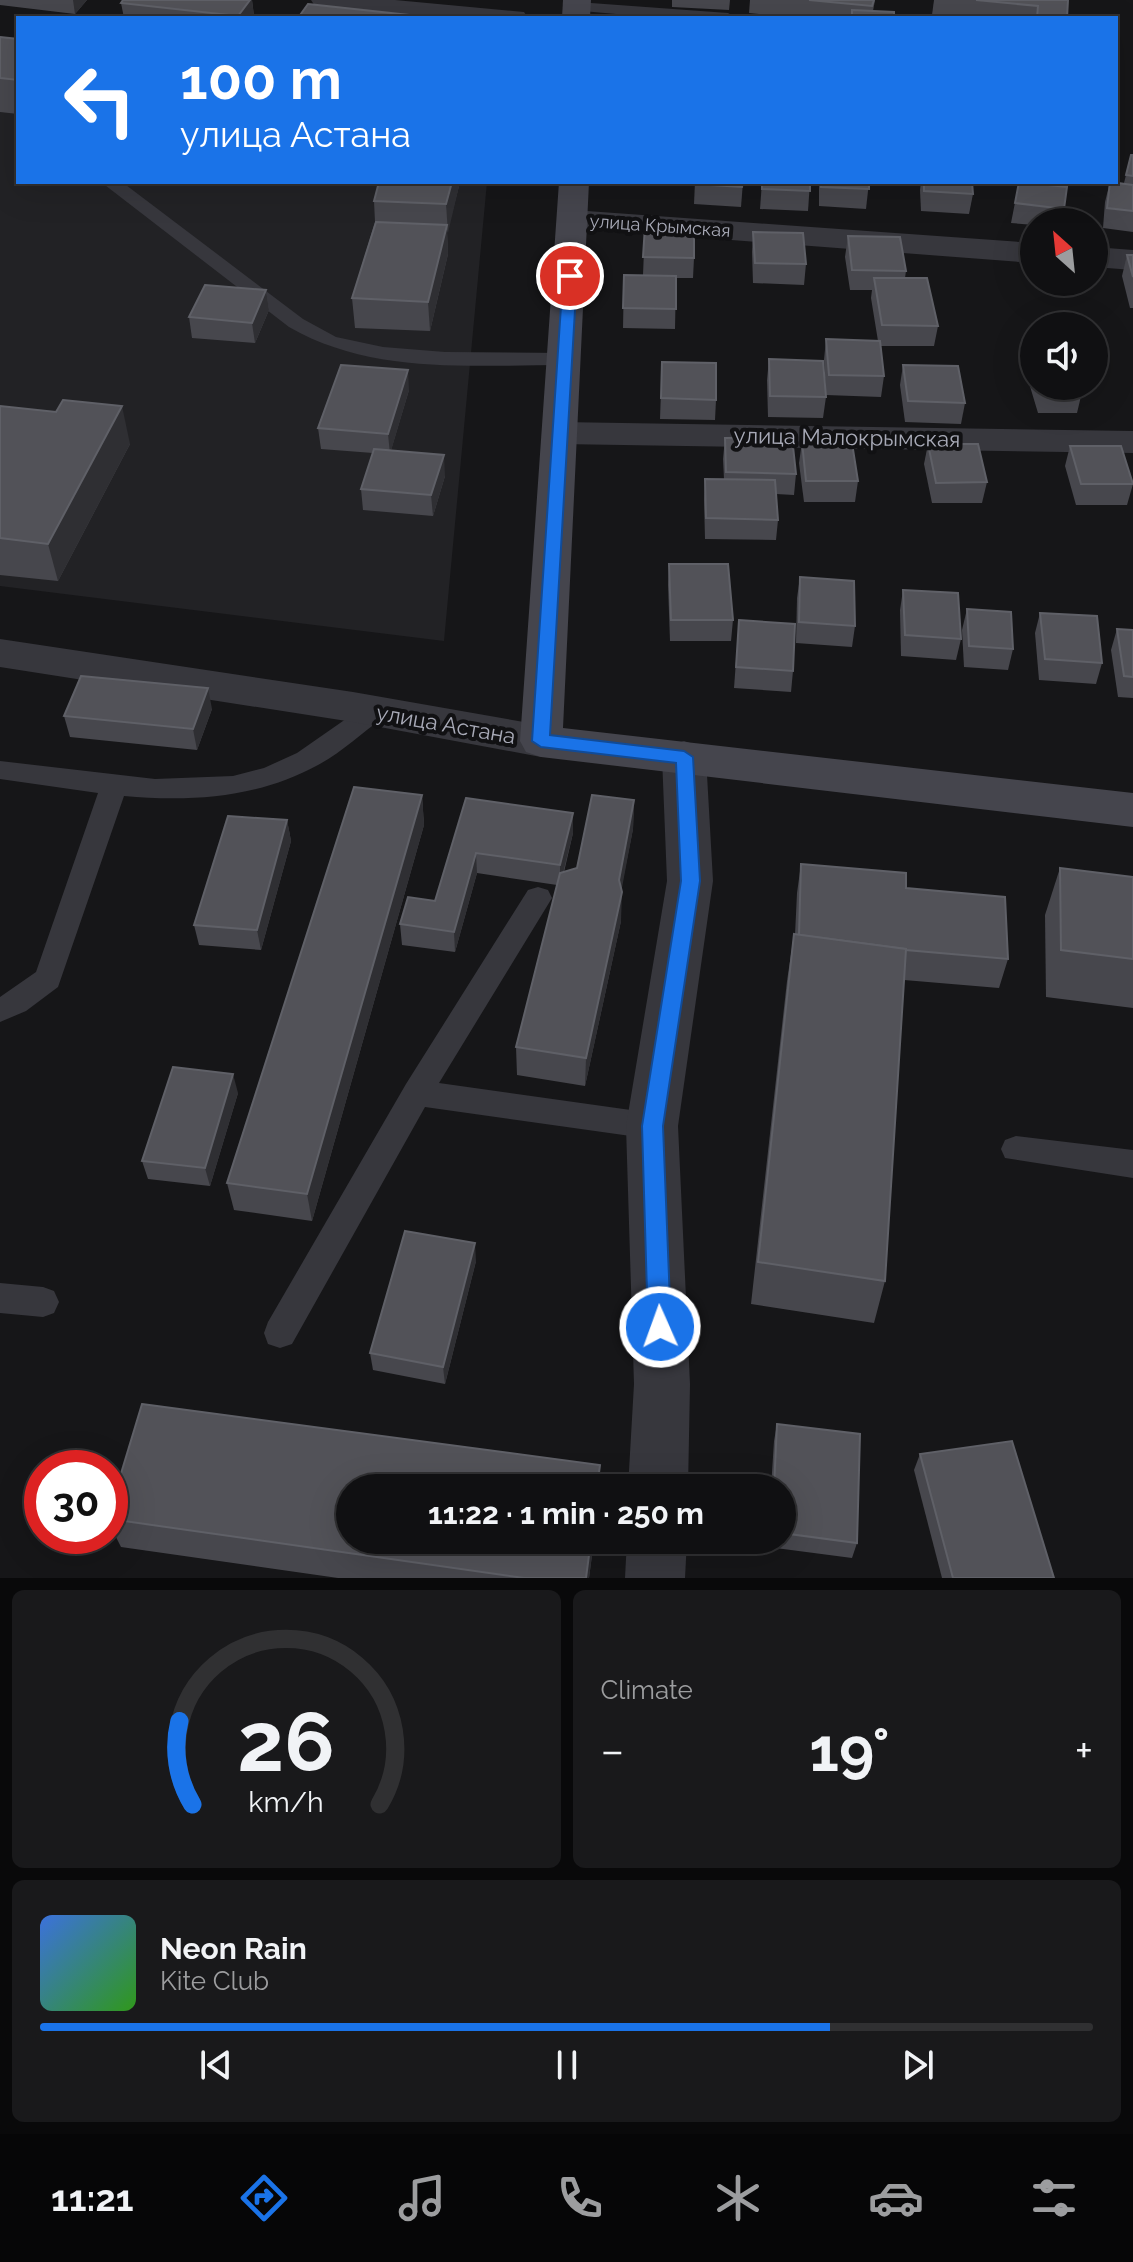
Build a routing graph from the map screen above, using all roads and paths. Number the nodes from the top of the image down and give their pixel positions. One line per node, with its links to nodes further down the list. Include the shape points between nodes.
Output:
1 (325, 0): 3 (street)
2 (577, 8): 4 (lane)
3 (462, 16)
4 (698, 16)
5 (113, 184): 11 (lane, via 296,323 328,341 443,357)
6 (574, 184): 7 (main road)
7 (573, 220): 8 (street, улица Крымская); 11 (main road)
8 (1020, 252)
9 (1108, 258): 10 (street)
10 (1133, 260)
11 (565, 359): 12 (main road)
12 (560, 433): 13 (street, улица Малокрымская); 16 (main road)
13 (1133, 442)
14 (0, 653): 15 (street, улица Астана)
15 (375, 711): 16 (street, улица Астана); 19 (lane, via 305,761 244,785 187,791)
16 (541, 741): 17 (main road, улица Астана)
17 (684, 757): 20 (main road, улица Астана); 24 (street, via 690,881)
18 (0, 770): 19 (lane)
19 (115, 783): 22 (lane, via 48,979)
20 (1133, 810)
21 (538, 898): 23 (lane)
22 (0, 1010)
23 (417, 1093): 24 (lane); 29 (lane)
24 (652, 1126): 30 (street, via 662,1384)
25 (1016, 1149): 26 (lane)
26 (1133, 1164)
27 (0, 1298): 28 (lane)
28 (43, 1302)
29 (280, 1333)
30 (659, 1474)
31 (656, 1554): 32 (street)
32 (655, 1578)

